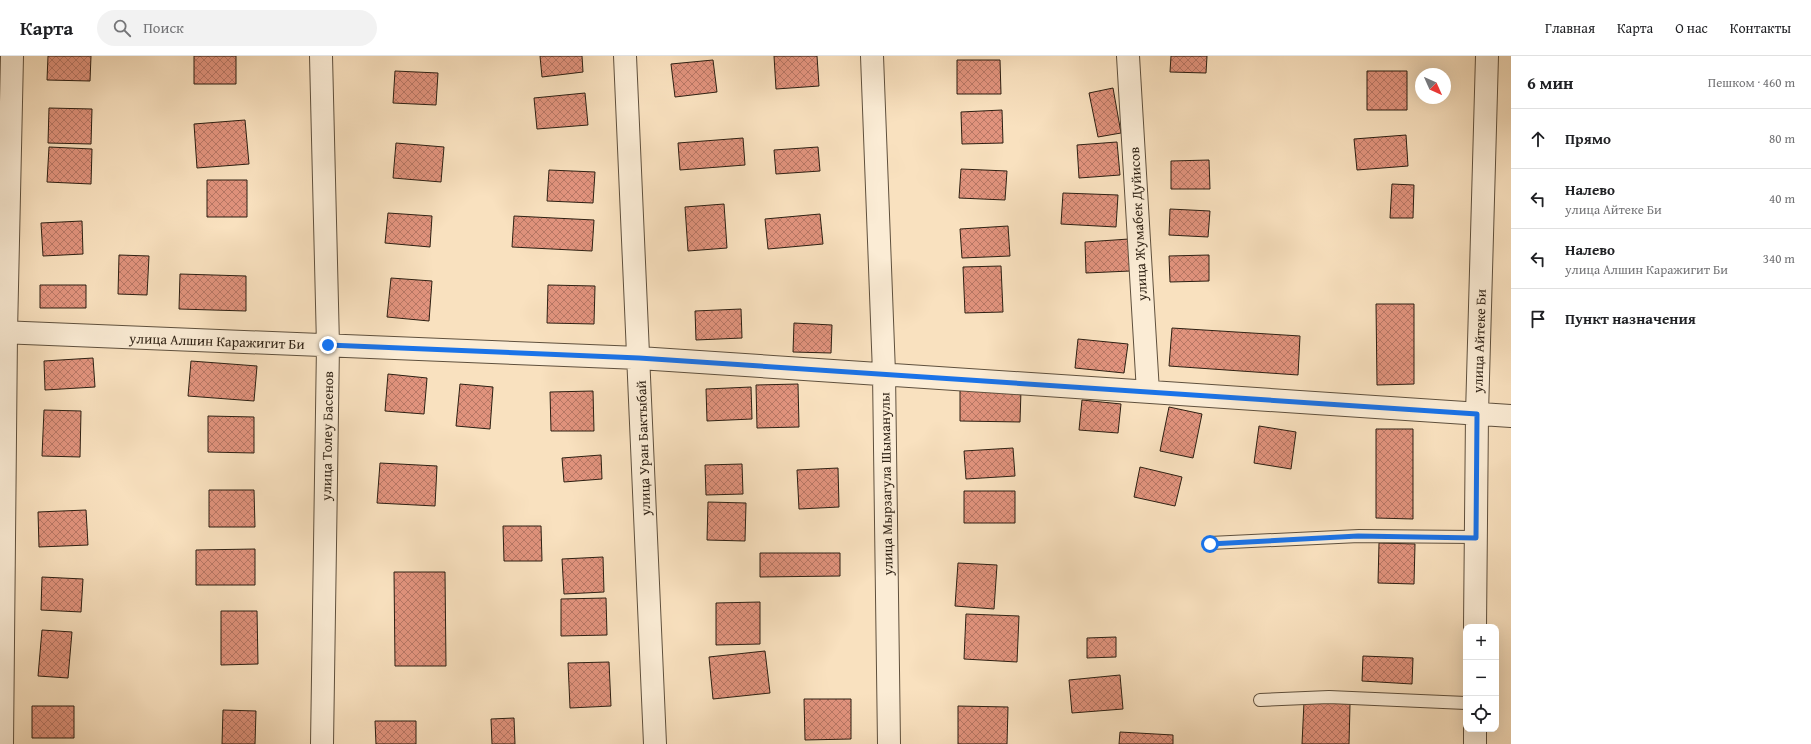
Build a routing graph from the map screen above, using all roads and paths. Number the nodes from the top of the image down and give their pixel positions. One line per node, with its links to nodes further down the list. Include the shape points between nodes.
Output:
1 (12, 56): 7 (street)
2 (321, 56): 8 (street, улица Толеу Басенов)
3 (625, 56): 9 (street, улица Уран Бактыбай)
4 (872, 56): 10 (street, улица Мырзагула Шыманулы)
5 (1128, 56): 11 (street, улица Жумабек Дуйисов)
6 (1487, 56): 12 (street, улица Айтеке Би)
7 (3, 333): 8 (street, улица Алшин Каражигит Би); 20 (street)
8 (328, 345): 9 (street, улица Алшин Каражигит Би); 21 (street, улица Толеу Басенов)
9 (639, 358): 10 (street, улица Алшин Каражигит Би); 22 (street, улица Уран Бактыбай)
10 (884, 373): 11 (street, улица Алшин Каражигит Би); 23 (street, улица Мырзагула Шыманулы)
11 (1148, 392): 12 (street, улица Алшин Каражигит Би)
12 (1477, 414): 13 (street, улица Алшин Каражигит Би); 14 (street, улица Айтеке Би)
13 (1511, 416)
14 (1476, 538): 15 (lane, via 1358,536); 16 (street, улица Айтеке Би)
15 (1210, 544)
16 (1476, 624)
17 (1260, 700): 18 (lane, via 1329,697)
18 (1463, 703)
19 (1475, 732): 24 (street)
20 (2, 744)
21 (322, 744)
22 (655, 744)
23 (889, 744)
24 (1474, 744)

